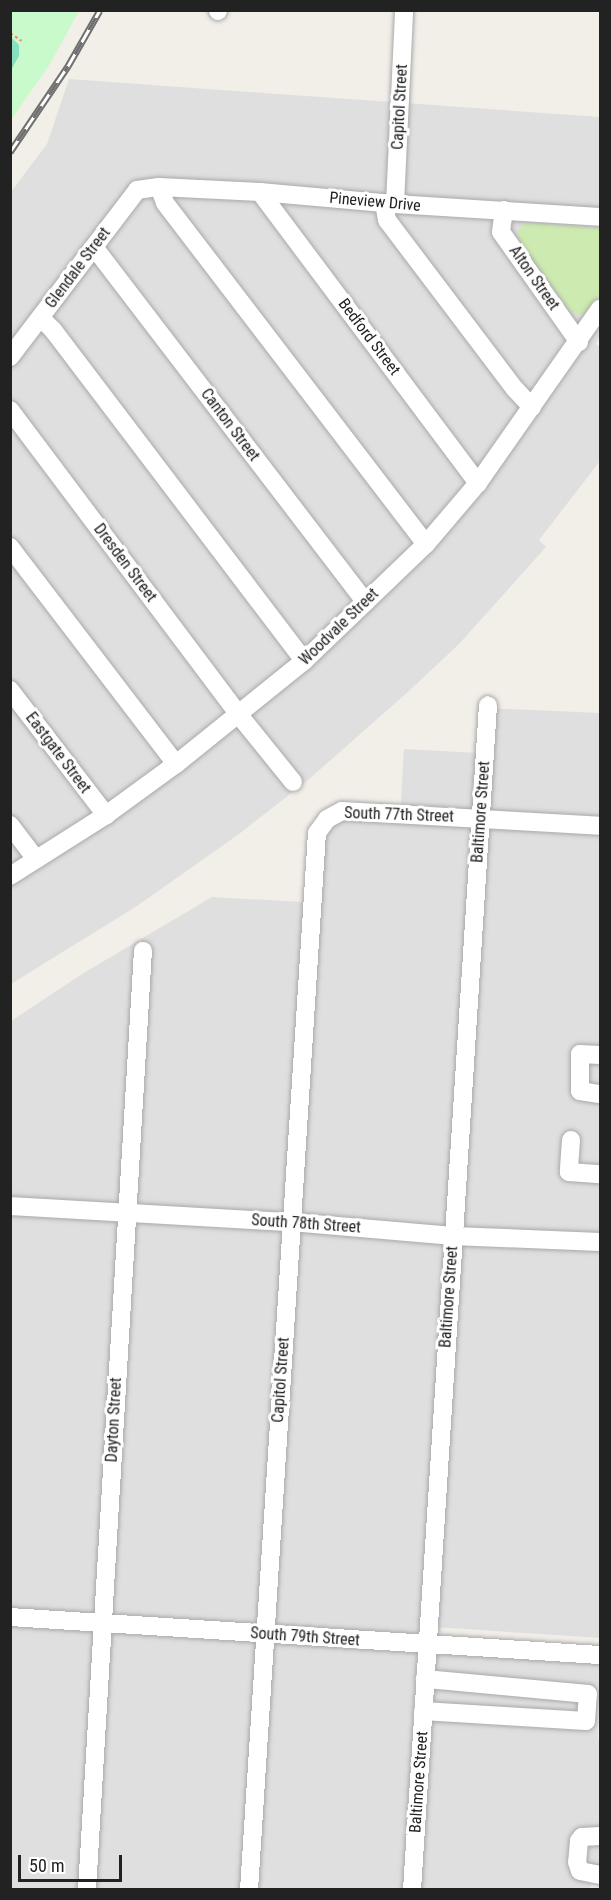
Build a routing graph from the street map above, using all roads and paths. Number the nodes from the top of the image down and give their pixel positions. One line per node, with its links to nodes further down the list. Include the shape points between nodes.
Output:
1 (404, 10): 6 (street, Capitol Street)
2 (10, 33): 3 (path)
3 (22, 41)
4 (154, 187): 5 (street, Pineview Drive); 9 (street, Glendale Street, via 136,190); 17 (street)
5 (260, 192): 6 (street, Pineview Drive); 16 (street, Bedford Street)
6 (389, 204): 7 (street, Pineview Drive); 14 (street, via 387,219)
7 (504, 210): 8 (street, Pineview Drive); 12 (street, Alton Street, via 501,232)
8 (600, 217)
9 (94, 247): 11 (street, Glendale Street); 19 (street, Canton Street)
10 (600, 309): 12 (street, Woodvale Street)
11 (41, 318): 13 (street, Glendale Street); 20 (street)
12 (579, 342): 14 (street, Woodvale Street)
13 (10, 357)
14 (532, 407): 16 (street, Woodvale Street)
15 (10, 410): 23 (street, Dresden Street)
16 (478, 483): 17 (street, Woodvale Street)
17 (426, 544): 19 (street, Woodvale Street)
18 (10, 547): 24 (street)
19 (365, 602): 20 (street, Woodvale Street)
20 (304, 661): 23 (street, Woodvale Street)
21 (10, 690): 26 (street, Eastgate Street)
22 (488, 705): 27 (street, Baltimore Street)
23 (239, 715): 24 (street, Woodvale Street); 25 (street, Dresden Street)
24 (176, 764): 26 (street, Woodvale Street)
25 (293, 782)
26 (105, 816): 30 (street, Woodvale Street)
27 (481, 818): 29 (street, South 77th Street); 31 (street, South 77th Street, via 342,811 327,819 317,833); 41 (street, Baltimore Street)
28 (10, 825): 30 (street)
29 (600, 826)
30 (36, 859): 32 (street, Woodvale Street)
31 (315, 871): 40 (street, Capitol Street)
32 (10, 876)
33 (143, 951): 39 (street, Dayton Street)
34 (600, 1055): 35 (street, via 580,1054 580,1091)
35 (600, 1094)
36 (571, 1140): 37 (street, via 570,1172)
37 (600, 1174)
38 (10, 1206): 39 (street, South 78th Street)
39 (127, 1211): 40 (street, South 78th Street); 44 (street, Dayton Street)
40 (291, 1222): 41 (street, South 78th Street); 45 (street, Capitol Street)
41 (453, 1236): 42 (street, South 78th Street); 46 (street, Baltimore Street)
42 (600, 1242)
43 (10, 1617): 44 (street, South 79th Street)
44 (102, 1623): 45 (street, South 79th Street); 52 (street, Dayton Street)
45 (265, 1634): 46 (street, South 79th Street); 53 (street, Capitol Street)
46 (427, 1645): 47 (street, South 79th Street); 48 (street, Baltimore Street)
47 (600, 1655)
48 (425, 1679): 49 (street, Baltimore Street); 49 (street, via 588,1694 586,1721)
49 (423, 1711): 54 (street, Baltimore Street)
50 (600, 1836): 51 (street, via 582,1837 577,1862 580,1871)
51 (600, 1875)
52 (87, 1890)
53 (249, 1890)
54 (412, 1890)

